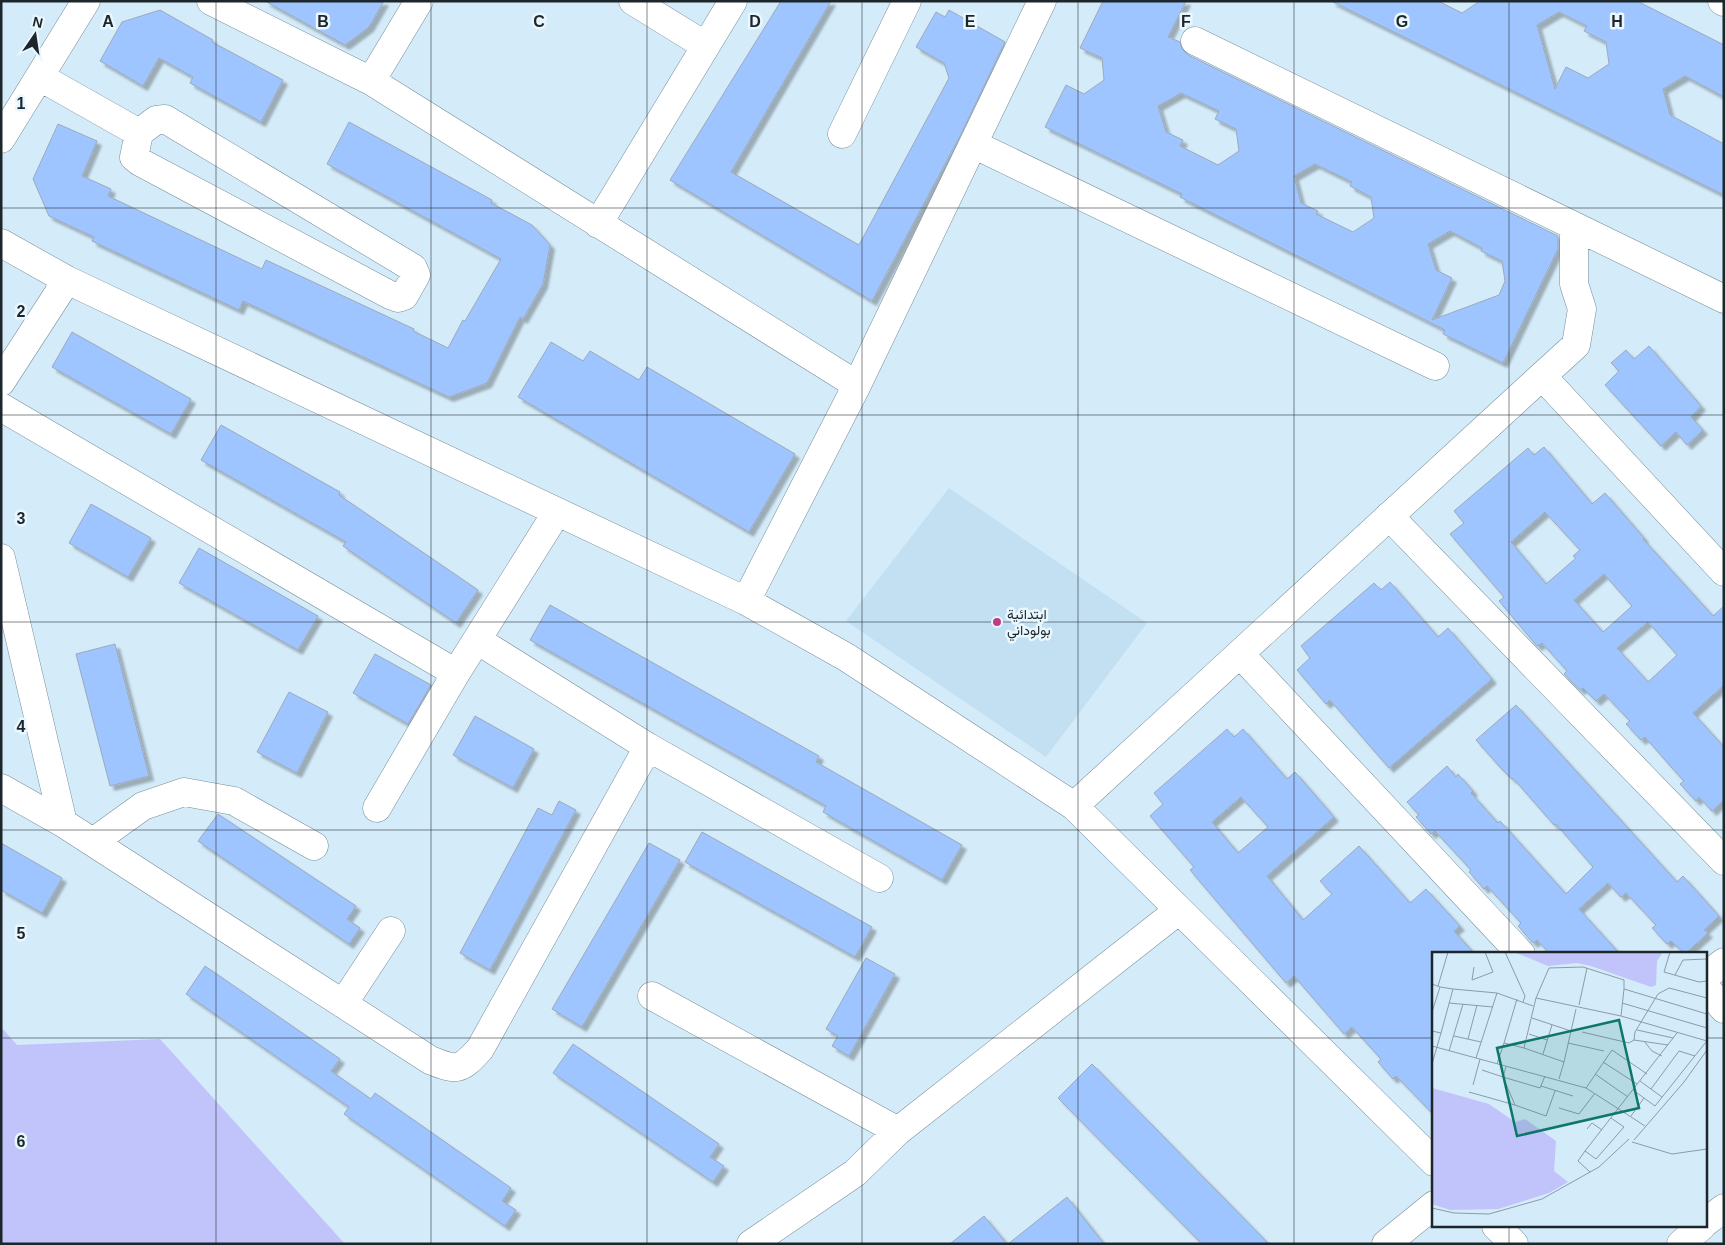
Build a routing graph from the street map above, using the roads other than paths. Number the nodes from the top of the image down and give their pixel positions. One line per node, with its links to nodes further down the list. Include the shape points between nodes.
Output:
1 (86, 1): 11 (street)
2 (210, 1): 8 (street)
3 (419, 1): 12 (street)
4 (633, 1): 10 (street)
5 (733, 1): 10 (street)
6 (907, 1): 14 (street)
7 (1042, 1): 16 (street)
8 (258, 12): 12 (street)
9 (1195, 41): 19 (street)
10 (706, 46): 18 (street)
11 (40, 76): 13 (street); 15 (street)
12 (371, 81): 18 (street)
13 (139, 133): 17 (street, via 156,120 165,119); 20 (street, via 134,157 140,162)
14 (842, 134)
15 (1, 139)
16 (973, 144): 24 (street); 27 (street)
17 (286, 191): 20 (street); 20 (street, via 413,268 416,274 404,296 398,298)
18 (598, 224): 27 (street)
19 (1574, 226): 23 (street); 25 (street, via 1574,284 1582,309 1576,345)
20 (266, 229)
21 (1, 243): 22 (street)
22 (67, 280): 26 (street); 29 (street)
23 (1724, 299)
24 (1435, 366)
25 (1542, 376): 30 (street); 32 (street)
26 (1, 382)
27 (857, 386): 33 (street)
28 (1, 408): 36 (street)
29 (557, 512): 33 (street); 34 (street)
30 (1390, 516): 35 (street); 44 (street)
31 (1, 558): 41 (street)
32 (1724, 572)
33 (746, 601): 39 (street, via 846,657)
34 (477, 640): 36 (street); 37 (street)
35 (1240, 654): 39 (street); 48 (street)
36 (456, 673): 40 (street)
37 (648, 747): 45 (street); 53 (street, via 480,1049 466,1065 451,1068 430,1060)
38 (1, 788): 41 (street)
39 (1074, 806): 46 (street)
40 (377, 808)
41 (63, 823): 42 (street)
42 (93, 842): 43 (street, via 143,806 184,792 234,801); 53 (street)
43 (314, 846)
44 (1724, 861)
45 (879, 878)
46 (1179, 910): 55 (street); 56 (street)
47 (391, 931): 53 (street)
48 (1519, 952)
49 (1724, 962): 50 (street)
50 (1708, 974)
51 (1708, 990): 54 (street)
52 (652, 996): 55 (street)
53 (343, 1004)
54 (1724, 1009)
55 (898, 1131): 62 (street, via 855,1173)
56 (1432, 1160)
57 (1432, 1207): 63 (street)
58 (1724, 1208): 59 (street)
59 (1708, 1220)
60 (1498, 1228): 64 (street)
61 (1700, 1228): 65 (street)
62 (750, 1244)
63 (1386, 1244)
64 (1514, 1244)
65 (1681, 1244)

